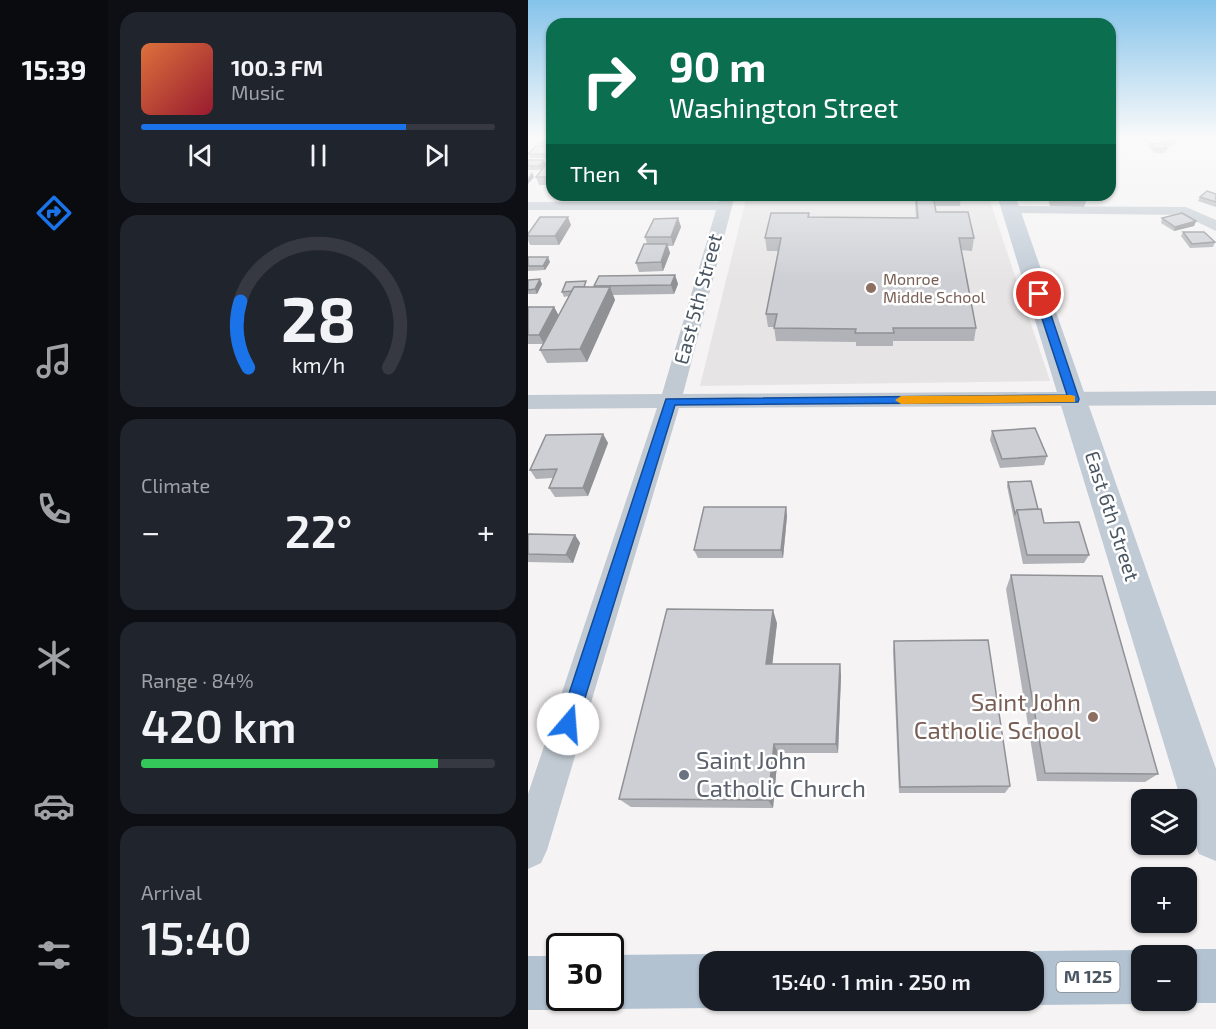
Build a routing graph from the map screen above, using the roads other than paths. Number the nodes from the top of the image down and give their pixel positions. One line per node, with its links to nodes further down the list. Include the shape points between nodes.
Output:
1 (693, 201): 4 (street)
2 (726, 201): 9 (street, East 5th Street)
3 (1008, 202): 5 (street, via 1186,211); 7 (street, East 6th Street)
4 (528, 206)
5 (1216, 226)
6 (1216, 398): 7 (street)
7 (1074, 399): 9 (street); 10 (street, East 6th Street)
8 (528, 402): 9 (street)
9 (670, 402): 11 (street, East 5th Street)
10 (1216, 837)
11 (528, 850)
12 (1197, 976): 13 (main road)
13 (1216, 976)
14 (1131, 977): 15 (main road, M 125)
15 (1044, 978)
16 (699, 981): 17 (main road)
17 (624, 982)
18 (528, 983): 19 (main road)
19 (546, 983)

